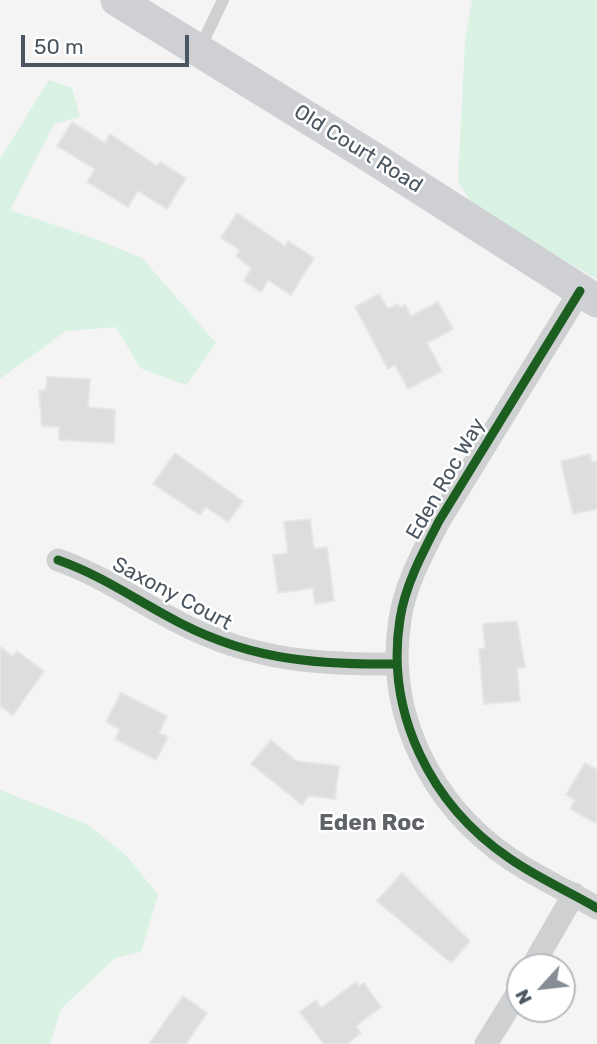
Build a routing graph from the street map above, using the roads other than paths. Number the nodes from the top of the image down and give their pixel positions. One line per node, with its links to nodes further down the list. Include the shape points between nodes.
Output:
1 (117, 0): 3 (main road, Old Court Road)
2 (223, 0): 3 (lane)
3 (198, 51): 4 (main road, Old Court Road)
4 (589, 296): 6 (street, Eden Roc Way, via 439,521 400,618)
5 (58, 559): 6 (street, Saxony Court, via 94,572 211,638 250,652 332,665)
6 (396, 664): 7 (street, Eden Roc Way, via 416,747 453,809 509,858)
7 (574, 894): 8 (street, Eden Roc Way); 9 (street)
8 (597, 908)
9 (541, 953)
10 (506, 1012): 11 (street)
11 (486, 1044)

